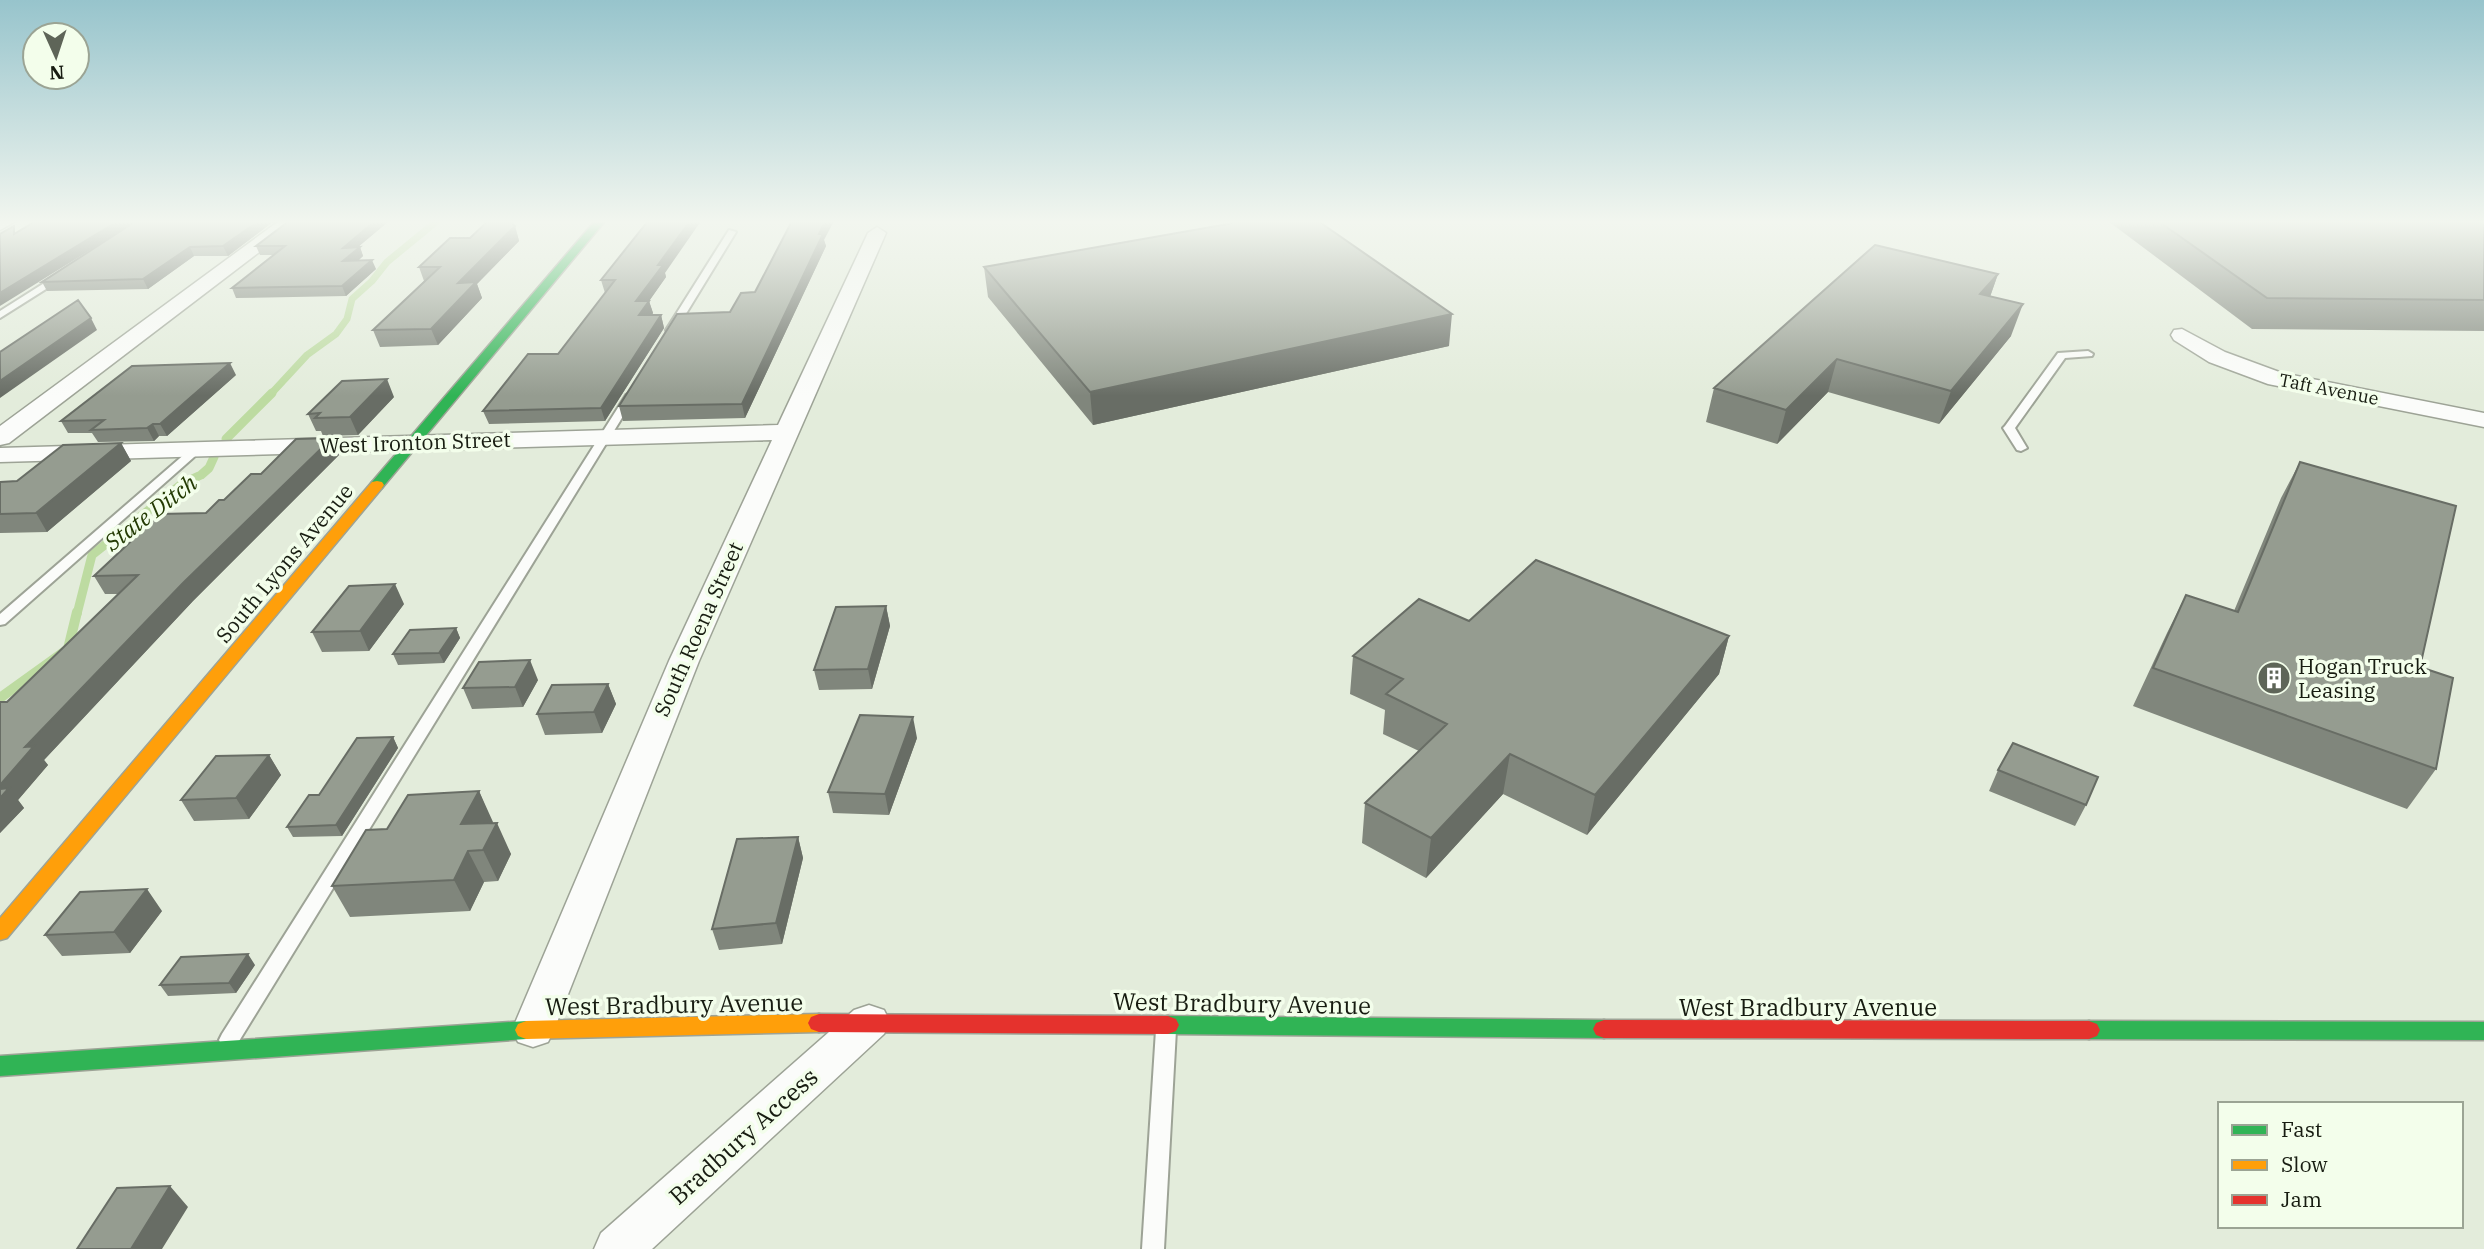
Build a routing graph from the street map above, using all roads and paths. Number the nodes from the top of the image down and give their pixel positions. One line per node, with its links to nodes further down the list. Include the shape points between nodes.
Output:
1 (56, 279): 6 (lane)
2 (213, 279): 14 (street)
3 (551, 279): 15 (street, South Lyons Avenue)
4 (703, 279): 8 (lane)
5 (856, 279): 12 (street, South Roena Street)
6 (0, 315)
7 (2182, 335): 11 (street, Taft Avenue, via 2217,356 2276,379)
8 (661, 346)
9 (2088, 354): 17 (lane, via 2062,355 2009,428)
10 (640, 380): 13 (lane)
11 (2484, 420)
12 (787, 432): 13 (street, West Ironton Street); 23 (street, South Roena Street, via 648,744)
13 (605, 437): 15 (street, West Ironton Street); 25 (lane)
14 (0, 438)
15 (415, 441): 16 (street, West Ironton Street); 20 (street, South Lyons Avenue)
16 (198, 448): 18 (street, West Ironton Street); 19 (lane)
17 (2021, 448)
18 (0, 454)
19 (0, 621)
20 (0, 932)
21 (869, 1023): 22 (street, West Bradbury Avenue); 23 (street, West Bradbury Avenue); 27 (street, Bradbury Access)
22 (1167, 1025): 24 (street, West Bradbury Avenue); 28 (lane)
23 (533, 1030): 25 (street, West Bradbury Avenue)
24 (2484, 1031)
25 (223, 1050): 26 (street, West Bradbury Avenue)
26 (0, 1066)
27 (618, 1249)
28 (1153, 1249)

